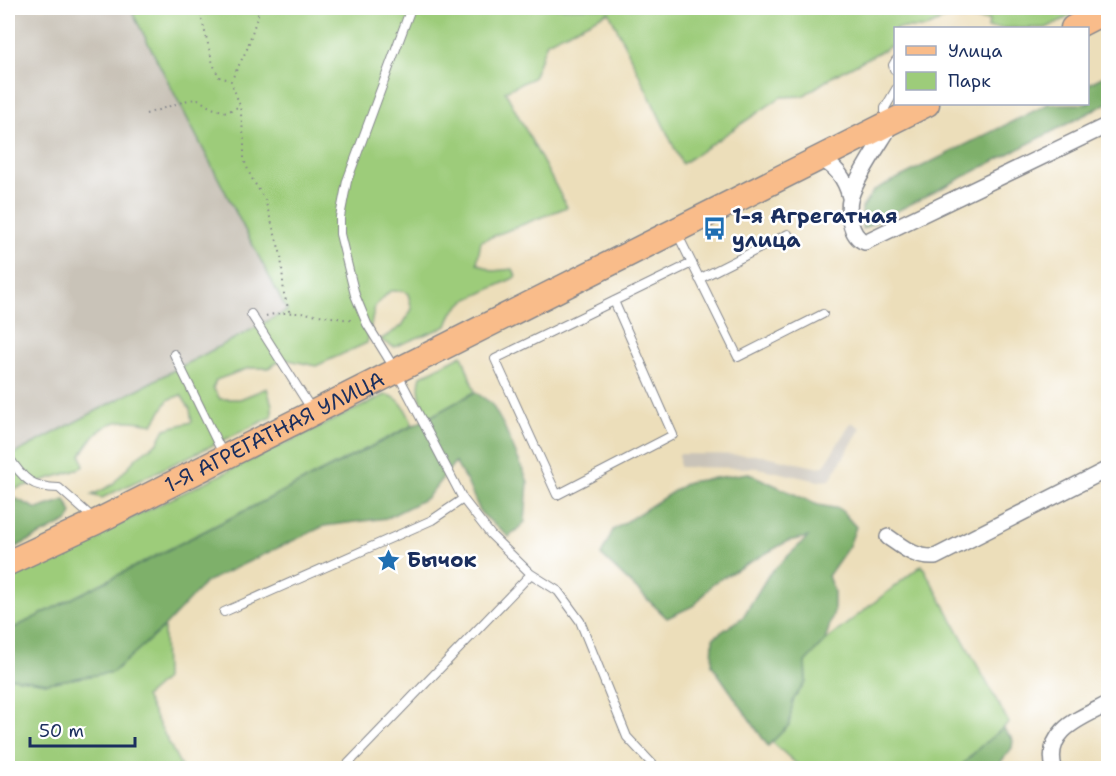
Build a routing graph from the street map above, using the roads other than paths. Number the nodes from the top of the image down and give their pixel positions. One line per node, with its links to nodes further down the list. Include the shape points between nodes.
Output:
1 (411, 8): 20 (lane, via 347,181 340,216 340,234 355,295 367,324)
2 (1108, 10): 3 (main road)
3 (1075, 27)
4 (894, 63): 5 (lane)
5 (894, 69)
6 (894, 92): 8 (lane, via 885,108)
7 (925, 105): 8 (main road, 1-Я АГРЕГАТНАЯ УЛИЦА)
8 (885, 125): 10 (main road, 1-Я АГРЕГАТНАЯ УЛИЦА); 11 (street, via 886,133)
9 (1108, 125): 11 (street, via 864,242 850,227)
10 (818, 158): 11 (street, via 838,172); 12 (main road, 1-Я АГРЕГАТНАЯ УЛИЦА)
11 (850, 197)
12 (675, 229): 14 (lane); 20 (main road, 1-Я АГРЕГАТНАЯ УЛИЦА)
13 (788, 234): 15 (lane)
14 (692, 263): 15 (lane); 16 (lane)
15 (699, 279): 17 (lane, via 738,357)
16 (614, 301): 16 (lane, via 495,359 557,495 673,435)
17 (823, 314)
18 (253, 317): 21 (lane)
19 (174, 354): 23 (lane)
20 (396, 371): 21 (main road, 1-Я АГРЕГАТНАЯ УЛИЦА); 25 (lane)
21 (313, 411): 23 (main road, 1-Я АГРЕГАТНАЯ УЛИЦА)
22 (8, 456): 26 (lane, via 29,482 42,488 59,488)
23 (224, 457): 26 (main road, 1-Я АГРЕГАТНАЯ УЛИЦА)
24 (1108, 469): 27 (street, via 935,557 914,555)
25 (463, 499): 29 (lane, via 491,535); 30 (lane, via 432,520)
26 (96, 522): 28 (main road, 1-Я АГРЕГАТНАЯ УЛИЦА)
27 (888, 537)
28 (8, 563)
29 (531, 574): 32 (lane); 33 (lane, via 558,591 580,621 627,737)
30 (224, 612)
31 (1108, 704): 34 (street, via 1057,736)
32 (344, 768)
33 (656, 768)
34 (1054, 768)

